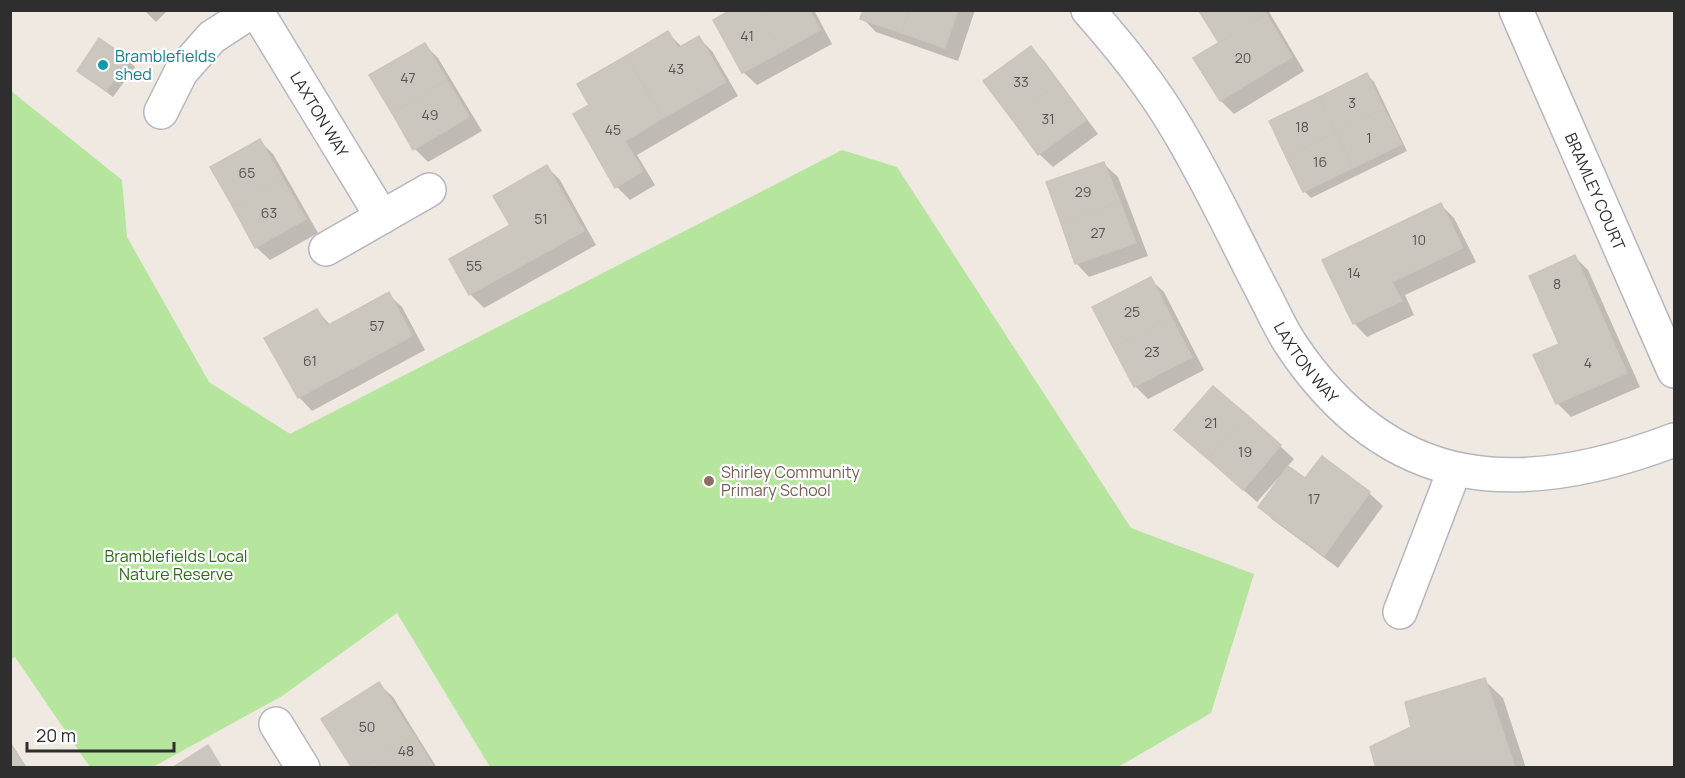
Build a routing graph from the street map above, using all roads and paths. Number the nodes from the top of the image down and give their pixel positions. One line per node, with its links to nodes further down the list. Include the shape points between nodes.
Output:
1 (255, 10): 4 (street, LAXTON WAY, via 212,37 181,72); 6 (street, LAXTON WAY)
2 (1088, 10): 10 (street, LAXTON WAY, via 1119,45 1173,122 1292,345 1333,400 1377,436 1417,459)
3 (1516, 10): 8 (street, BRAMLEY COURT)
4 (161, 112)
5 (429, 190): 6 (street)
6 (382, 217): 7 (street)
7 (326, 249)
8 (1674, 371)
9 (1674, 440): 10 (street, LAXTON WAY, via 1642,453 1533,475)
10 (1454, 471): 11 (street)
11 (1400, 612)
12 (276, 724): 13 (street)
13 (303, 768)

